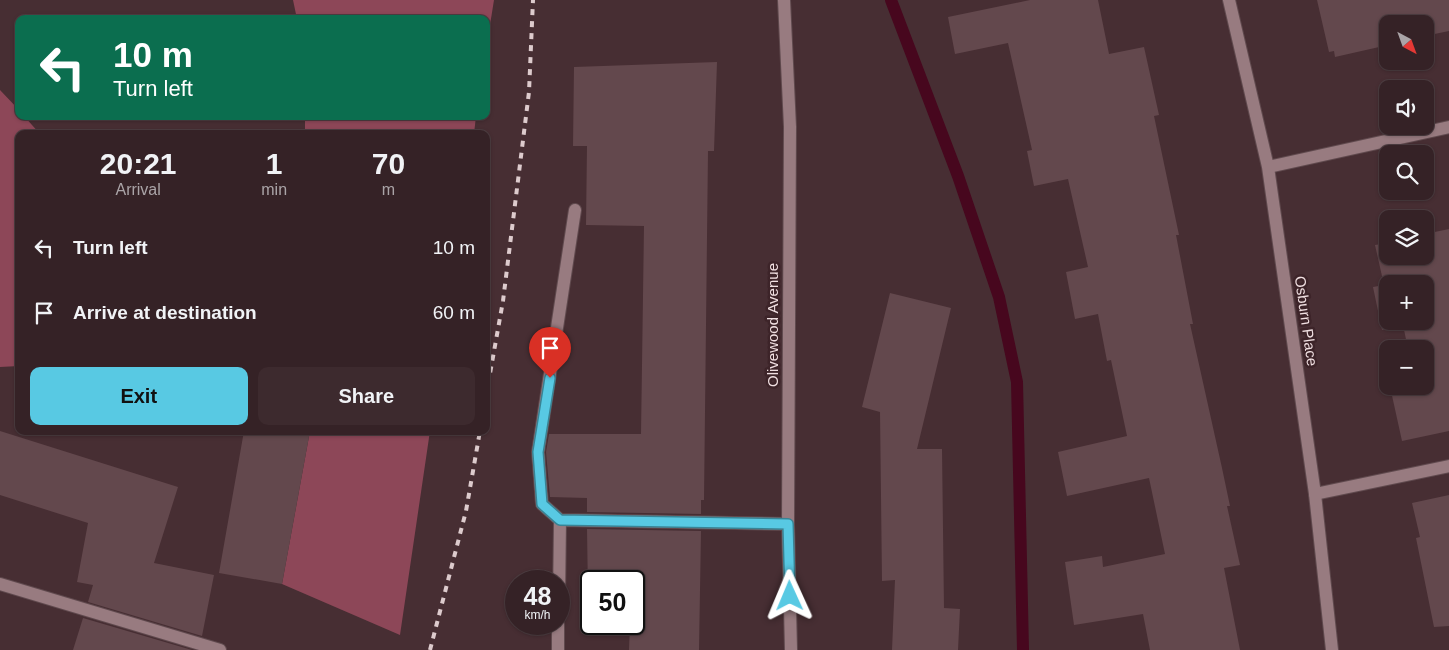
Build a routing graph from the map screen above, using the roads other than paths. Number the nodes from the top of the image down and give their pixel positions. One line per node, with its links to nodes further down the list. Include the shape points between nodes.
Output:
1 (784, 0): 9 (street, Olivewood Avenue, via 790,127)
2 (1229, 0): 4 (street, Osburn Place)
3 (1449, 127): 4 (street)
4 (1268, 166): 7 (street, Osburn Place)
5 (575, 210): 8 (street, via 538,452 542,504)
6 (1449, 466): 7 (street)
7 (1315, 494): 16 (street, Osburn Place)
8 (560, 520): 9 (street); 10 (street)
9 (788, 524): 15 (street, Olivewood Avenue)
10 (559, 570)
11 (0, 584): 13 (street)
12 (558, 635): 14 (street)
13 (220, 650)
14 (558, 650)
15 (791, 650)
16 (1332, 650)

